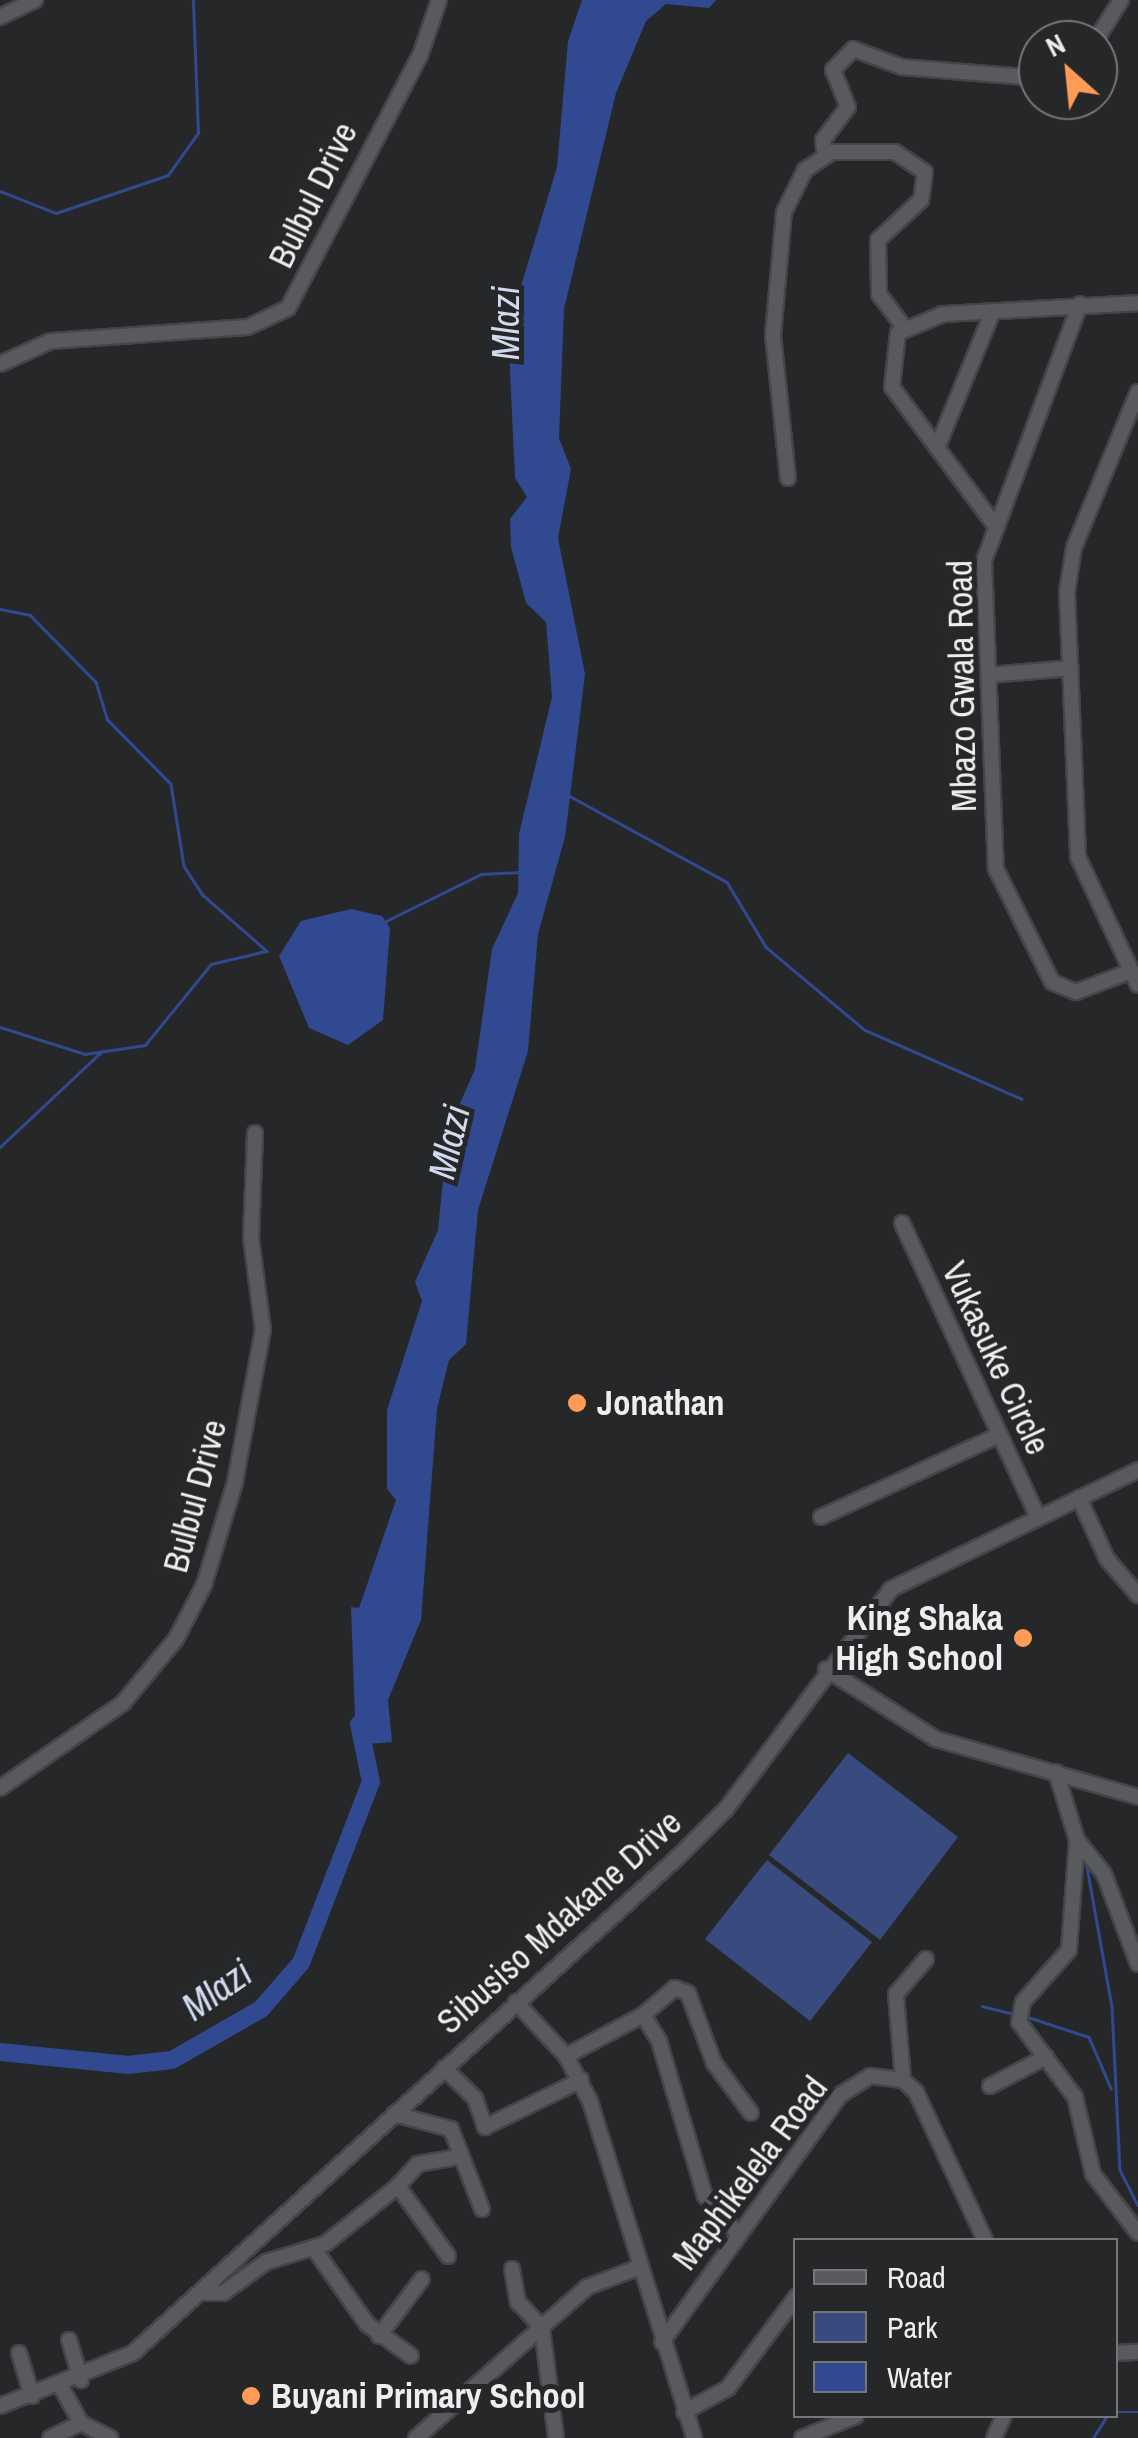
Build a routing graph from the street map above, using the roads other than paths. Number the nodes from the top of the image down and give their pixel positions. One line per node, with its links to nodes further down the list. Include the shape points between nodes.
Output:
1 (35, 0): 3 (street)
2 (439, 0): 10 (street, Bulbul Drive, via 420,56 288,308 248,328 51,341)
3 (0, 16)
4 (1018, 76): 5 (street, via 902,67 853,48 833,70 848,107 823,140)
5 (825, 155): 9 (street, via 876,148 908,155 925,172 920,200 878,240 879,294); 13 (street, via 796,181 784,212 773,335)
6 (1138, 303): 7 (street)
7 (1080, 304): 8 (street); 14 (street, Mbazo Gwala Road)
8 (993, 311): 9 (street); 12 (street)
9 (904, 326): 12 (street, via 889,380)
10 (0, 364)
11 (1138, 392): 15 (street, via 1069,562)
12 (937, 448): 14 (street)
13 (788, 478)
14 (994, 524): 16 (street, Mbazo Gwala Road, via 984,561)
15 (1070, 668): 16 (street); 17 (street, via 1078,857)
16 (990, 674): 17 (street, Mbazo Gwala Road, via 1004,898 1039,969 1061,988)
17 (1135, 978)
18 (255, 1133): 30 (street, Bulbul Drive, via 251,1238 263,1330 235,1482 204,1585 176,1639 124,1703)
19 (902, 1224): 20 (street, Vukasuke Circle)
20 (999, 1435): 23 (street); 24 (street, Vukasuke Circle)
21 (1138, 1470): 22 (street, Sibusiso Mdakane Drive)
22 (1079, 1498): 24 (street, Sibusiso Mdakane Drive); 26 (street)
23 (821, 1516)
24 (1038, 1518): 28 (street, Sibusiso Mdakane Drive, via 891,1590)
25 (1138, 1572): 26 (street)
26 (1121, 1580): 27 (street)
27 (1138, 1595)
28 (826, 1669): 29 (street, via 922,1733); 35 (street, Sibusiso Mdakane Drive, via 726,1810)
29 (1056, 1772): 31 (street); 32 (street)
30 (0, 1788)
31 (1138, 1797)
32 (1077, 1840): 34 (street, via 1104,1874); 38 (street, via 1067,1959 1018,2016)
33 (926, 1959): 41 (street, via 896,1994)
34 (1138, 1964)
35 (516, 2002): 37 (street); 39 (street, Sibusiso Mdakane Drive)
36 (643, 2016): 37 (street); 43 (street, via 675,1988 692,1997 714,2063); 49 (street, via 660,2041 705,2196)
37 (566, 2056): 40 (street)
38 (1046, 2057): 42 (street); 48 (street, via 1079,2104 1098,2184)
39 (444, 2068): 40 (street, via 476,2098 485,2127); 44 (street, Sibusiso Mdakane Drive)
40 (581, 2080): 53 (street)
41 (903, 2080): 49 (street, Maphikelela Road, via 870,2076 840,2096); 50 (street, via 932,2119)
42 (990, 2086)
43 (751, 2113)
44 (394, 2114): 45 (street, via 448,2127); 56 (street, Sibusiso Mdakane Drive)
45 (458, 2156): 46 (street, via 418,2164); 47 (street)
46 (398, 2186): 51 (street); 52 (street)
47 (482, 2208)
48 (1138, 2233)
49 (739, 2235): 61 (street, Maphikelela Road)
50 (984, 2238)
51 (315, 2250): 56 (street, via 266,2262 223,2293); 59 (street)
52 (448, 2256)
53 (640, 2266): 58 (street, via 594,2282); 61 (street)
54 (512, 2269): 58 (street, via 518,2302)
55 (422, 2278): 59 (street)
56 (200, 2293): 64 (street, Sibusiso Mdakane Drive, via 133,2354)
57 (793, 2301): 68 (street, via 728,2388)
58 (542, 2328): 71 (street); 74 (street)
59 (379, 2336): 63 (street)
60 (69, 2340): 64 (street)
61 (662, 2342): 68 (street)
62 (19, 2352): 66 (street)
63 (411, 2356)
64 (81, 2380): 65 (street, Sibusiso Mdakane Drive)
65 (61, 2387): 66 (street, Sibusiso Mdakane Drive); 69 (street)
66 (32, 2396): 67 (street, Sibusiso Mdakane Drive)
67 (0, 2406)
68 (684, 2412): 75 (street)
69 (81, 2423): 72 (street); 73 (street)
70 (840, 2432): 76 (street)
71 (550, 2434)
72 (50, 2438)
73 (110, 2438)
74 (416, 2438)
75 (694, 2438)
76 (802, 2438)

